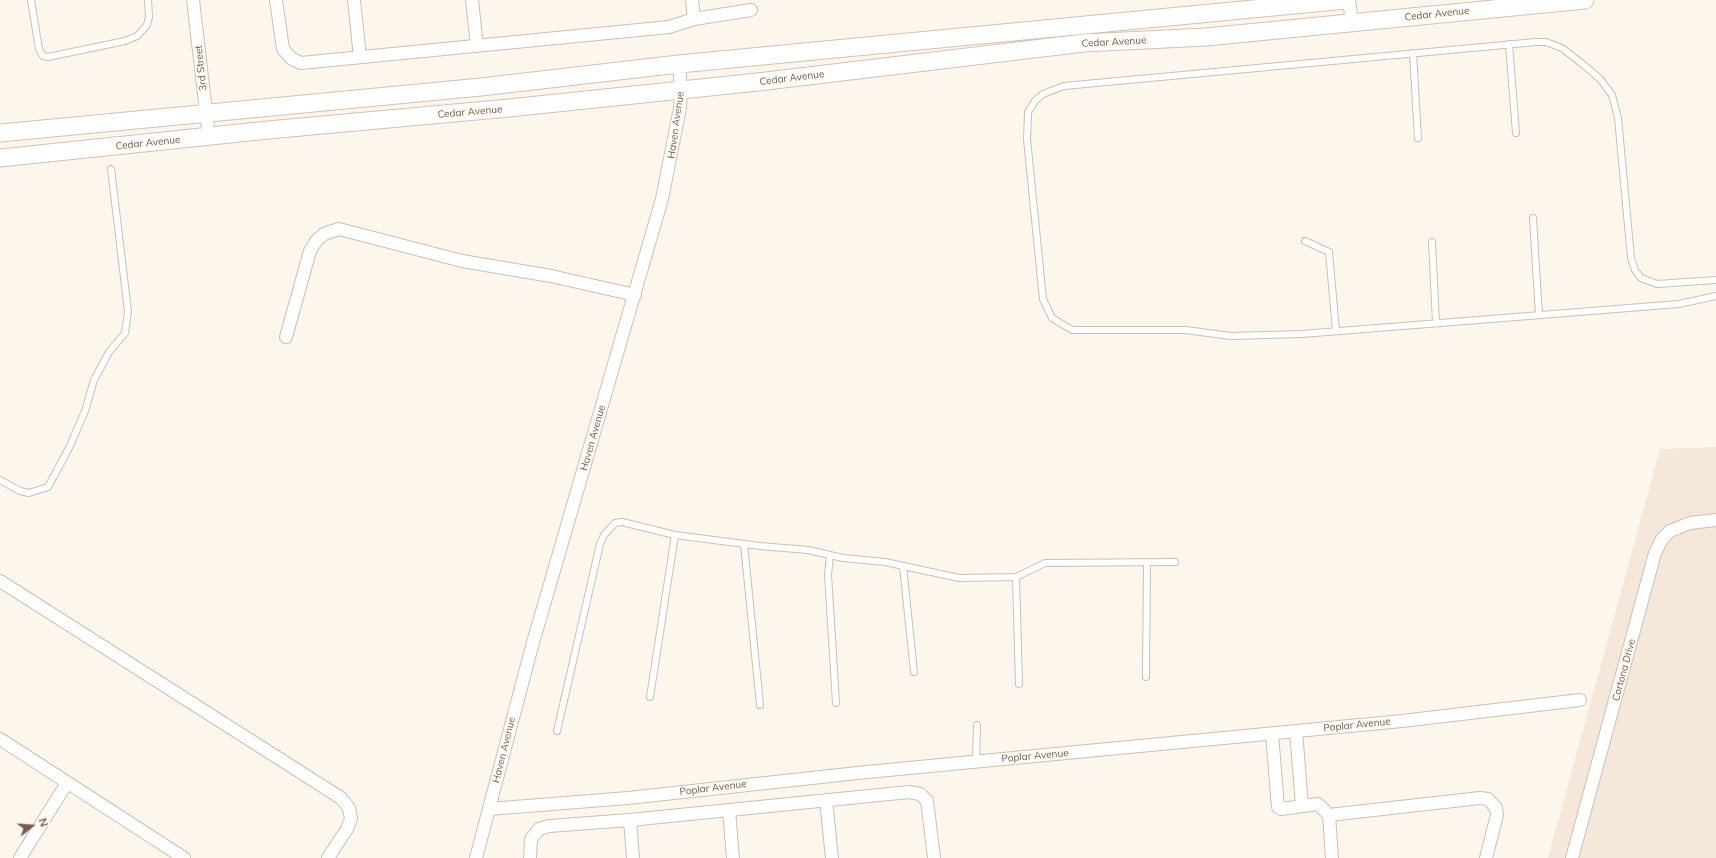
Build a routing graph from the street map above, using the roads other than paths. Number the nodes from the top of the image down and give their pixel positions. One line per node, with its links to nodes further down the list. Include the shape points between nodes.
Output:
1 (31, 0): 2 (lane, via 39,49 43,56 48,58 126,41 137,36 147,25)
2 (148, 0)
3 (193, 0): 22 (street, 3rd Street)
4 (276, 0): 19 (street, via 283,49 292,59 301,63)
5 (354, 0): 19 (street)
6 (472, 0): 16 (street)
7 (692, 0): 12 (street)
8 (1346, 0): 14 (main road, Cedar Avenue)
9 (1349, 0): 13 (street)
10 (1585, 0): 13 (main road, Cedar Avenue)
11 (751, 10): 12 (street)
12 (694, 19): 16 (street, via 669,27)
13 (1352, 23): 18 (main road, Cedar Avenue, via 1206,37 1084,43)
14 (976, 37): 18 (main road); 20 (main road, Cedar Avenue)
15 (1509, 44): 17 (lane); 24 (lane); 32 (lane, via 1546,42 1562,48 1600,79 1612,95 1618,118 1631,258 1641,278 1657,284)
16 (477, 46): 19 (street)
17 (1413, 53): 26 (lane); 37 (lane, via 1060,87 1039,96 1028,112 1027,139 1042,299 1055,321 1072,330 1082,331 1185,330 1231,336 1266,336)
18 (978, 56): 21 (main road, Cedar Avenue)
19 (360, 57)
20 (679, 64): 21 (street, Haven Avenue); 22 (main road, Cedar Avenue, via 481,87)
21 (681, 90): 25 (main road, Cedar Avenue); 33 (street, Haven Avenue, via 671,160)
22 (206, 113): 23 (main road, Cedar Avenue); 25 (street, 3rd Street)
23 (0, 133)
24 (1516, 133)
25 (209, 137): 27 (main road, Cedar Avenue)
26 (1418, 138)
27 (0, 158)
28 (111, 169): 39 (lane, via 124,272 128,320 125,333 108,352 94,380 69,448 48,487 29,493)
29 (1532, 218): 35 (lane)
30 (1306, 241): 37 (lane, via 1329,252)
31 (1432, 242): 36 (lane)
32 (1716, 280)
33 (635, 295): 38 (street, via 551,276 462,261 339,228 324,234 310,251); 65 (street, Haven Avenue, via 532,646)
34 (1716, 296): 35 (lane, via 1679,304)
35 (1539, 315): 36 (lane)
36 (1436, 323): 37 (lane)
37 (1336, 331)
38 (286, 337)
39 (0, 480)
40 (1716, 520): 80 (street, Cortona Drive, via 1690,523 1670,531 1662,539 1655,553)
41 (674, 535): 42 (lane); 52 (lane); 57 (lane, via 622,522 615,524 604,535)
42 (744, 544): 43 (lane, via 808,550); 55 (lane)
43 (830, 555): 46 (lane); 54 (lane, via 828,575)
44 (1175, 562): 45 (lane)
45 (1147, 564): 47 (lane, via 1045,563); 50 (lane)
46 (903, 566): 47 (lane, via 959,578); 49 (lane)
47 (1016, 577): 51 (lane)
48 (0, 581): 71 (street, via 341,798 349,808 351,820)
49 (914, 672)
50 (1146, 677)
51 (1019, 684)
52 (650, 697)
53 (1580, 700): 58 (street, Poplar Avenue)
54 (836, 704)
55 (760, 706)
56 (977, 725): 61 (lane)
57 (557, 731)
58 (1296, 731): 59 (street, Poplar Avenue); 64 (street)
59 (1272, 734): 61 (street, Poplar Avenue); 64 (street, via 1278,807 1281,809)
60 (0, 739): 62 (street)
61 (976, 762): 65 (street, Poplar Avenue, via 628,798)
62 (67, 783): 69 (street); 70 (street)
63 (826, 800): 66 (street); 76 (street); 77 (street, via 909,792 920,794 928,808)
64 (1302, 806): 67 (street, via 1318,804)
65 (489, 809): 72 (street, Haven Avenue)
66 (729, 810): 68 (street); 75 (street)
67 (1329, 815): 78 (street); 79 (street, via 1488,799 1496,808 1497,815)
68 (630, 820): 73 (street, via 561,824 539,829 531,839); 74 (street)
69 (20, 858)
70 (184, 858)
71 (328, 858)
72 (476, 858)
73 (530, 858)
74 (632, 858)
75 (733, 858)
76 (832, 858)
77 (934, 858)
78 (1332, 858)
79 (1486, 858)
80 (1572, 858)

